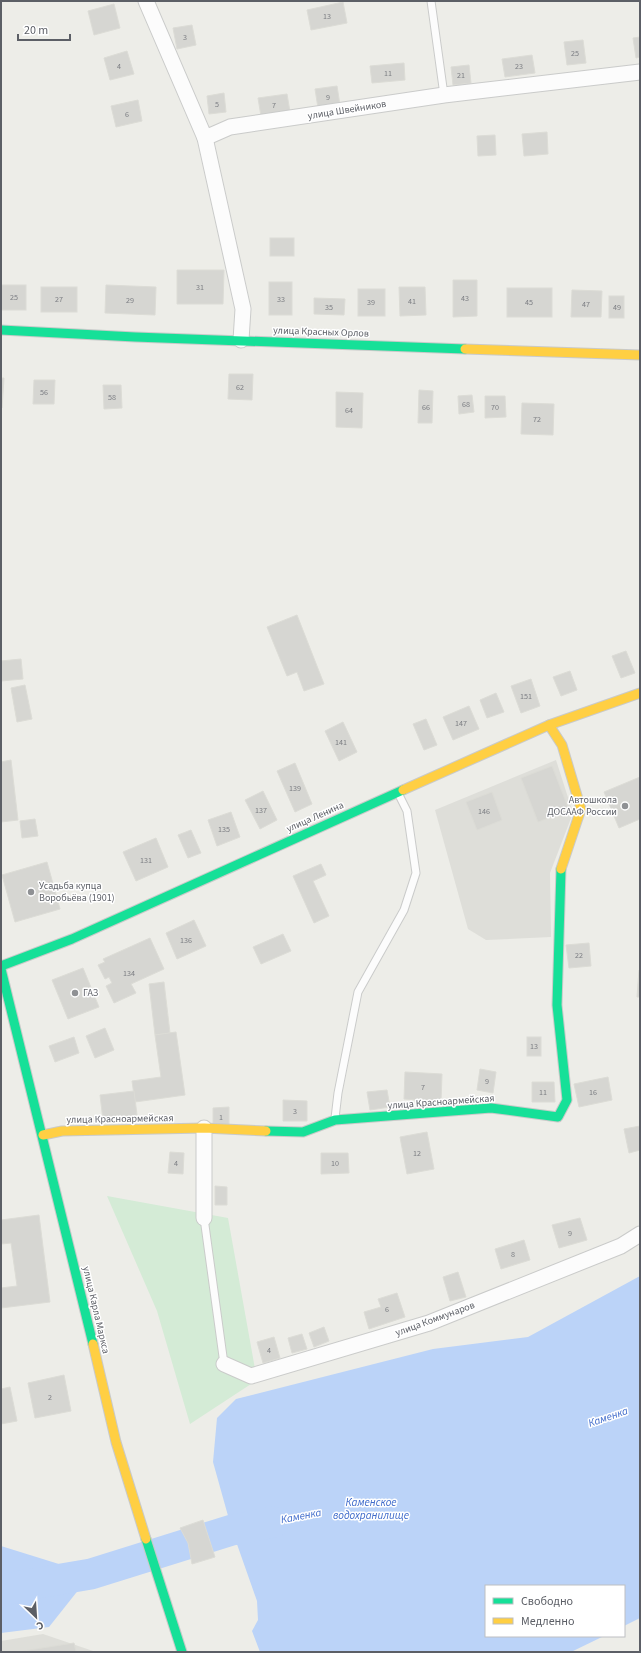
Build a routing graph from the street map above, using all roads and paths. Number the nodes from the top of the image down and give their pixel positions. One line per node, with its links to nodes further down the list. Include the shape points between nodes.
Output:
1 (146, 1): 5 (street)
2 (431, 1): 4 (lane)
3 (640, 72): 4 (street, улица Швейников)
4 (444, 95): 5 (street, улица Швейников, via 230,127)
5 (205, 138): 7 (street, via 243,309)
6 (1, 330): 7 (street, улица Красных Орлов)
7 (241, 340): 8 (street, улица Красных Орлов)
8 (640, 355)
9 (640, 693): 10 (street, улица Ленина)
10 (549, 725): 11 (street, улица Ленина); 13 (street, улица Красноармейская, via 562,745 581,809 561,865 557,1005 567,1100 558,1117 491,1108)
11 (397, 792): 12 (street, улица Ленина, via 72,939); 13 (lane, via 407,811 416,873 404,910 358,992 340,1079)
12 (1, 968): 15 (street, улица Карла Маркса)
13 (335, 1120): 14 (street, улица Красноармейская, via 303,1132)
14 (204, 1128): 15 (street, улица Красноармейская, via 62,1131); 16 (street)
15 (43, 1135): 19 (street, улица Карла Маркса, via 116,1442)
16 (204, 1218): 18 (lane)
17 (640, 1234): 18 (street, улица Коммунаров, via 621,1246 429,1323 250,1376)
18 (224, 1364)
19 (182, 1652)

